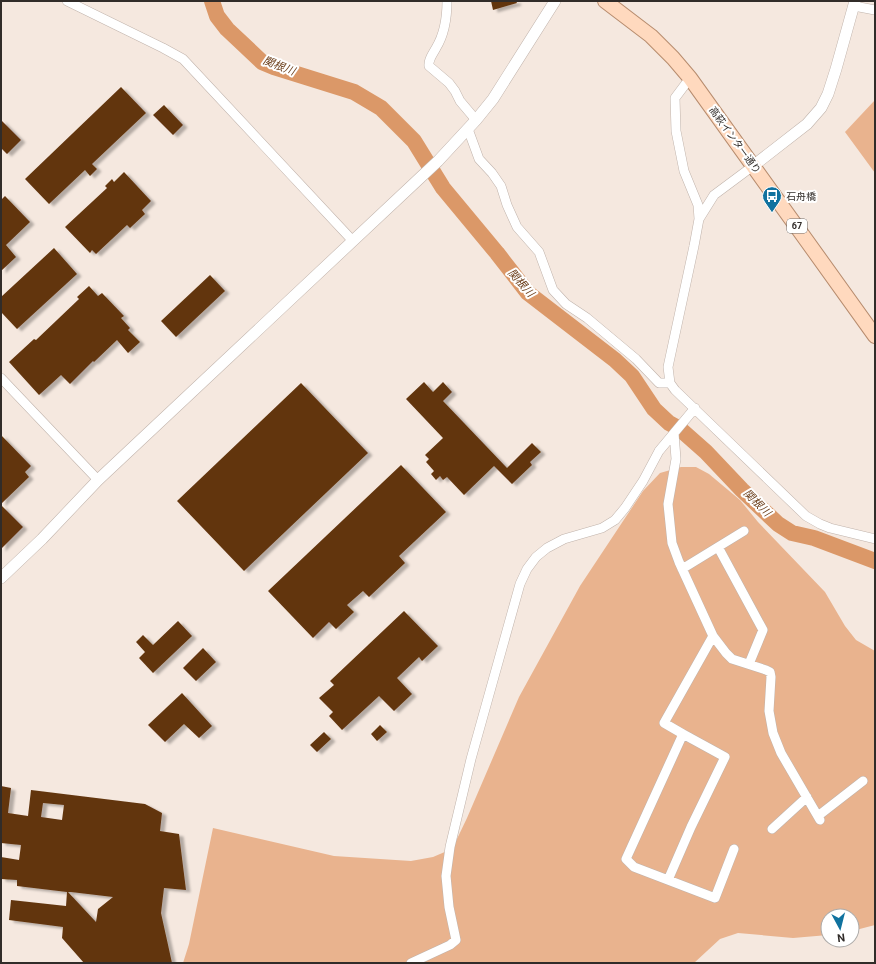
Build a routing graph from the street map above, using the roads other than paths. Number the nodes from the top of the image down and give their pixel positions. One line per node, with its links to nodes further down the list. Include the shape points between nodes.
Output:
1 (67, 1): 12 (street, via 183,59)
2 (447, 1): 8 (street, via 447,14 440,42 430,58 429,66 449,82 460,101)
3 (555, 1): 8 (street, via 493,99)
4 (605, 1): 7 (main road, 高萩インター通り / 67, via 651,36)
5 (854, 3): 6 (street); 10 (street, via 836,69 821,108 807,124)
6 (875, 10)
7 (690, 78): 10 (main road, 高萩インター通り / 67); 11 (street, via 675,98 676,131 684,171 698,205)
8 (476, 120): 9 (street)
9 (468, 129): 12 (street, via 438,161); 15 (street, via 479,159 501,186 517,227 539,252 553,290 566,304 636,359 659,383)
10 (753, 166): 11 (street, via 714,195); 13 (main road, 高萩インター通り / 67)
11 (699, 219): 15 (street, via 668,366)
12 (352, 240): 18 (street)
13 (875, 336)
14 (1, 378): 18 (street)
15 (670, 383): 16 (street)
16 (695, 408): 17 (street); 20 (street, via 806,516 830,528)
17 (674, 433): 22 (street, via 676,459 668,504 672,543); 32 (street, via 659,451 643,481 615,520 602,528 564,539 547,548 527,569 506,632 450,847 446,876 456,940)
18 (98, 480): 23 (street)
19 (744, 531): 21 (street)
20 (875, 539)
21 (718, 547): 22 (street); 25 (street, via 763,630)
22 (682, 569): 24 (street)
23 (1, 578)
24 (713, 636): 25 (street, via 732,658); 26 (street, via 664,723)
25 (749, 664): 28 (street, via 770,672 769,711 773,733 781,753)
26 (683, 734): 31 (street, via 725,757); 31 (street, via 626,859 634,867)
27 (863, 781): 28 (street, via 819,818)
28 (807, 797): 29 (street)
29 (772, 828)
30 (734, 849): 31 (street, via 716,898)
31 (668, 880)
32 (410, 963)

